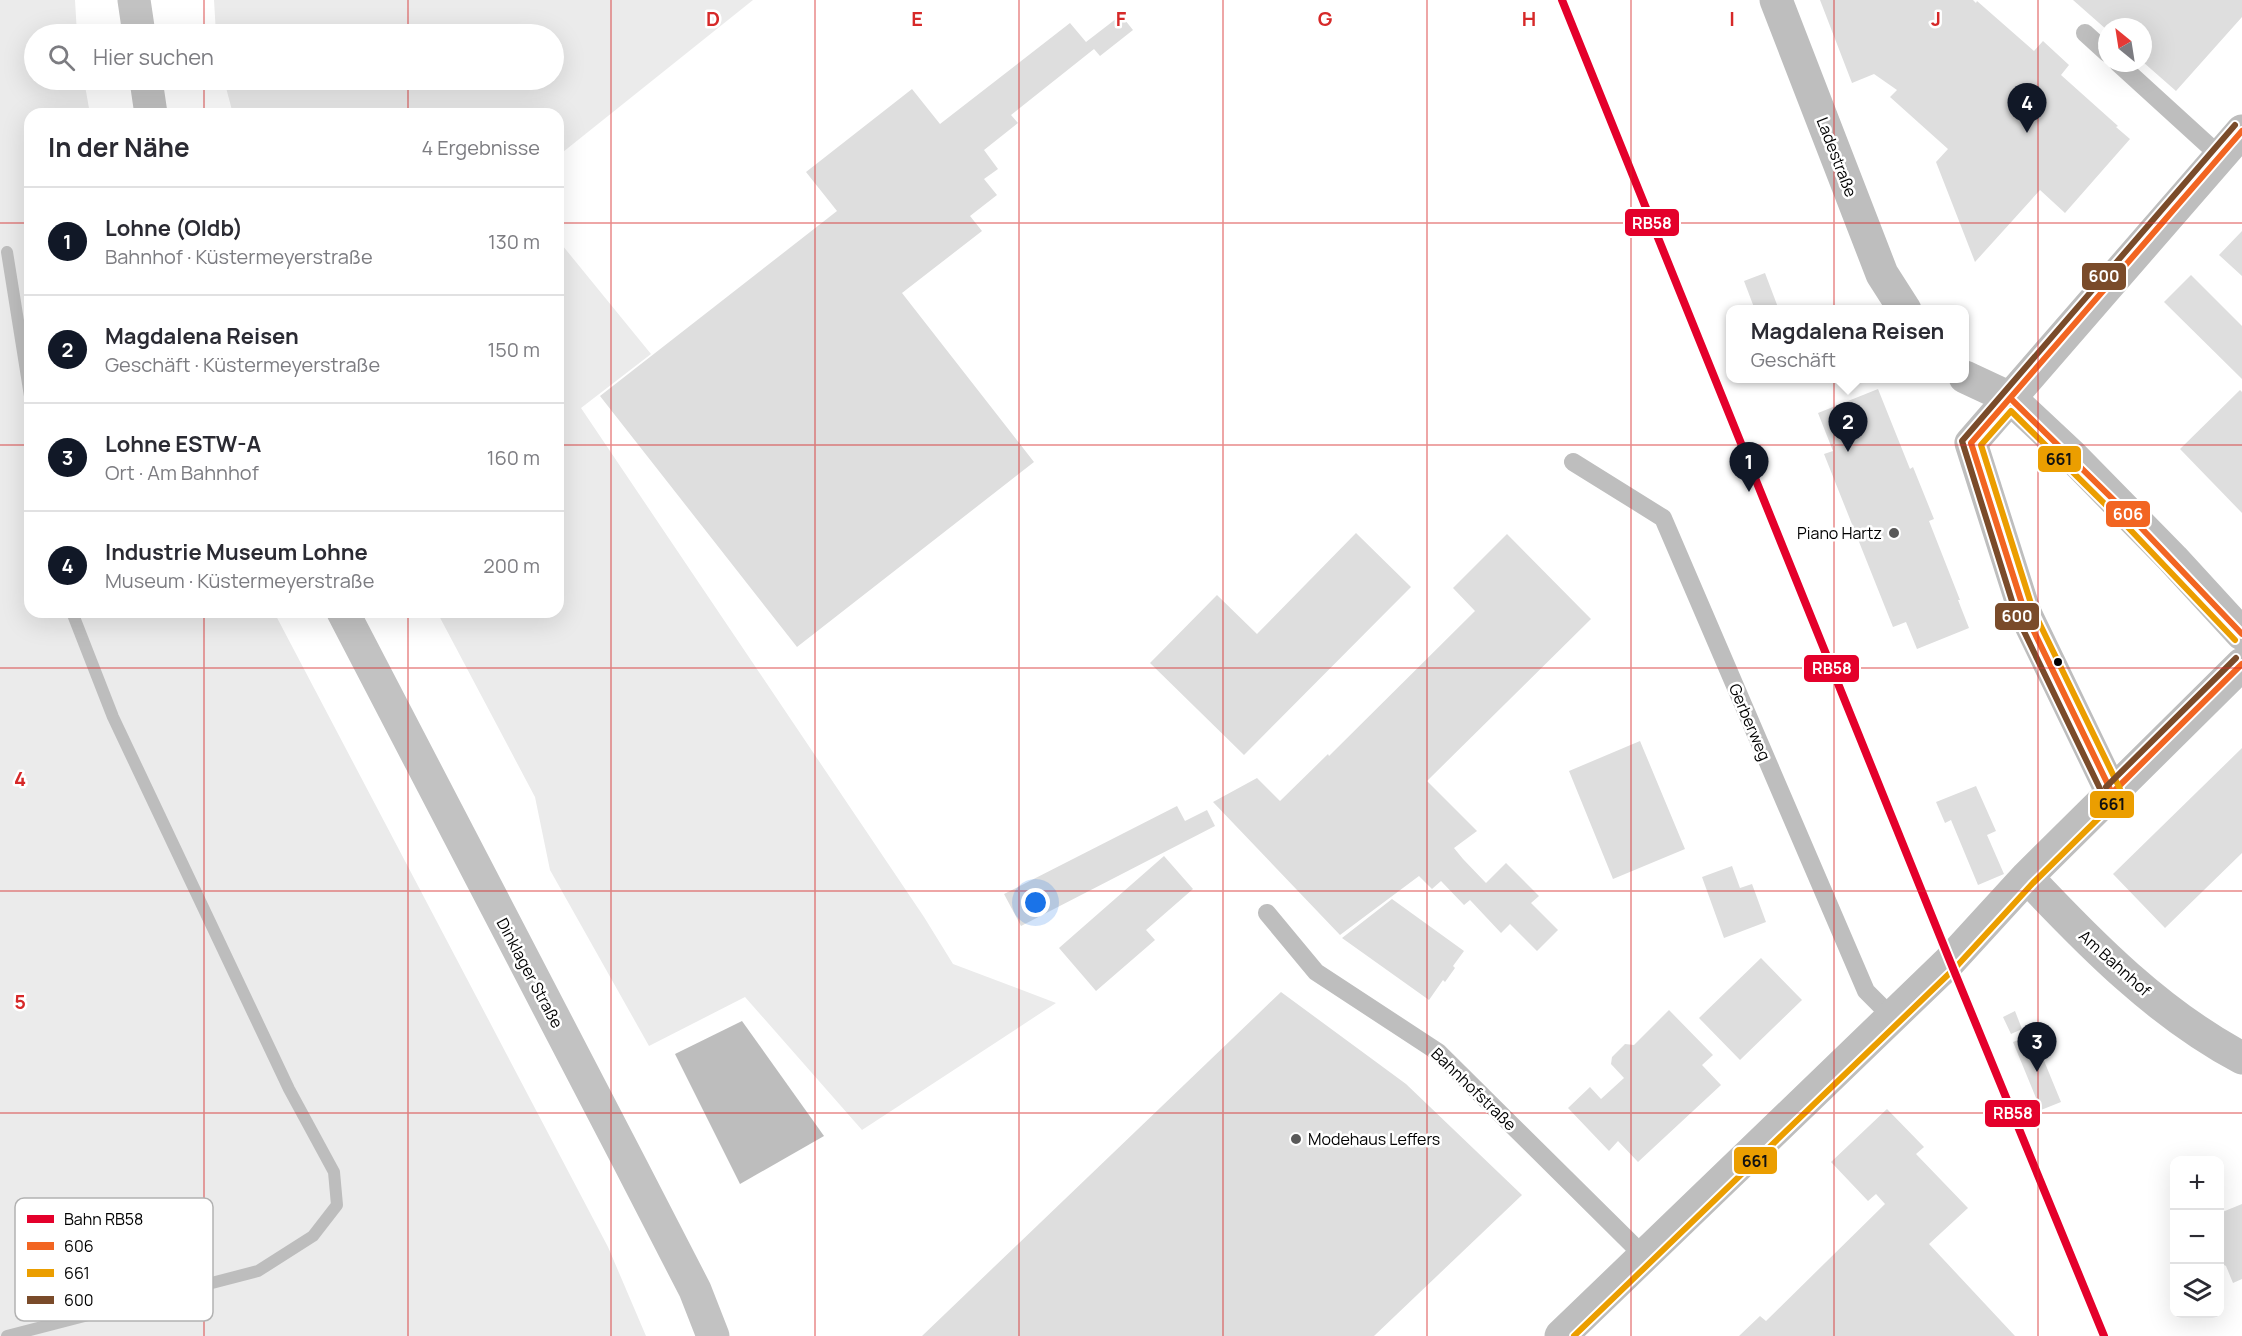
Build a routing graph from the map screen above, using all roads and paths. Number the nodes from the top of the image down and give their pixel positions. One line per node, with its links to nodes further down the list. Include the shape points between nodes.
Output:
1 (134, 0): 3 (main road)
2 (1776, 0): 11 (street, Ladestraße, via 1882,274)
3 (138, 24)
4 (2085, 33): 5 (lane)
5 (2098, 45)
6 (2128, 72): 10 (lane)
7 (147, 90): 8 (main road)
8 (150, 108)
9 (2242, 131): 10 (street)
10 (2220, 156): 13 (street)
11 (1902, 305)
12 (1969, 379): 13 (street)
13 (2010, 398): 16 (street, via 2071,455); 18 (street, via 1971,443 2025,613)
14 (1573, 462): 21 (lane, Gerberweg, via 1663,518 1866,991)
15 (346, 618): 24 (main road, Dinklager Straße, via 695,1290)
16 (2242, 634)
17 (2242, 664): 18 (street)
18 (2112, 793): 19 (street)
19 (2027, 877): 21 (street, via 1950,961); 22 (street, Am Bahnhof, via 2135,985)
20 (1267, 913): 23 (lane, Bahnhofstraße, via 1316,972 1438,1052)
21 (1891, 1016): 23 (street)
22 (2242, 1058)
23 (1644, 1256): 25 (street)
24 (713, 1336)
25 (1561, 1336)

